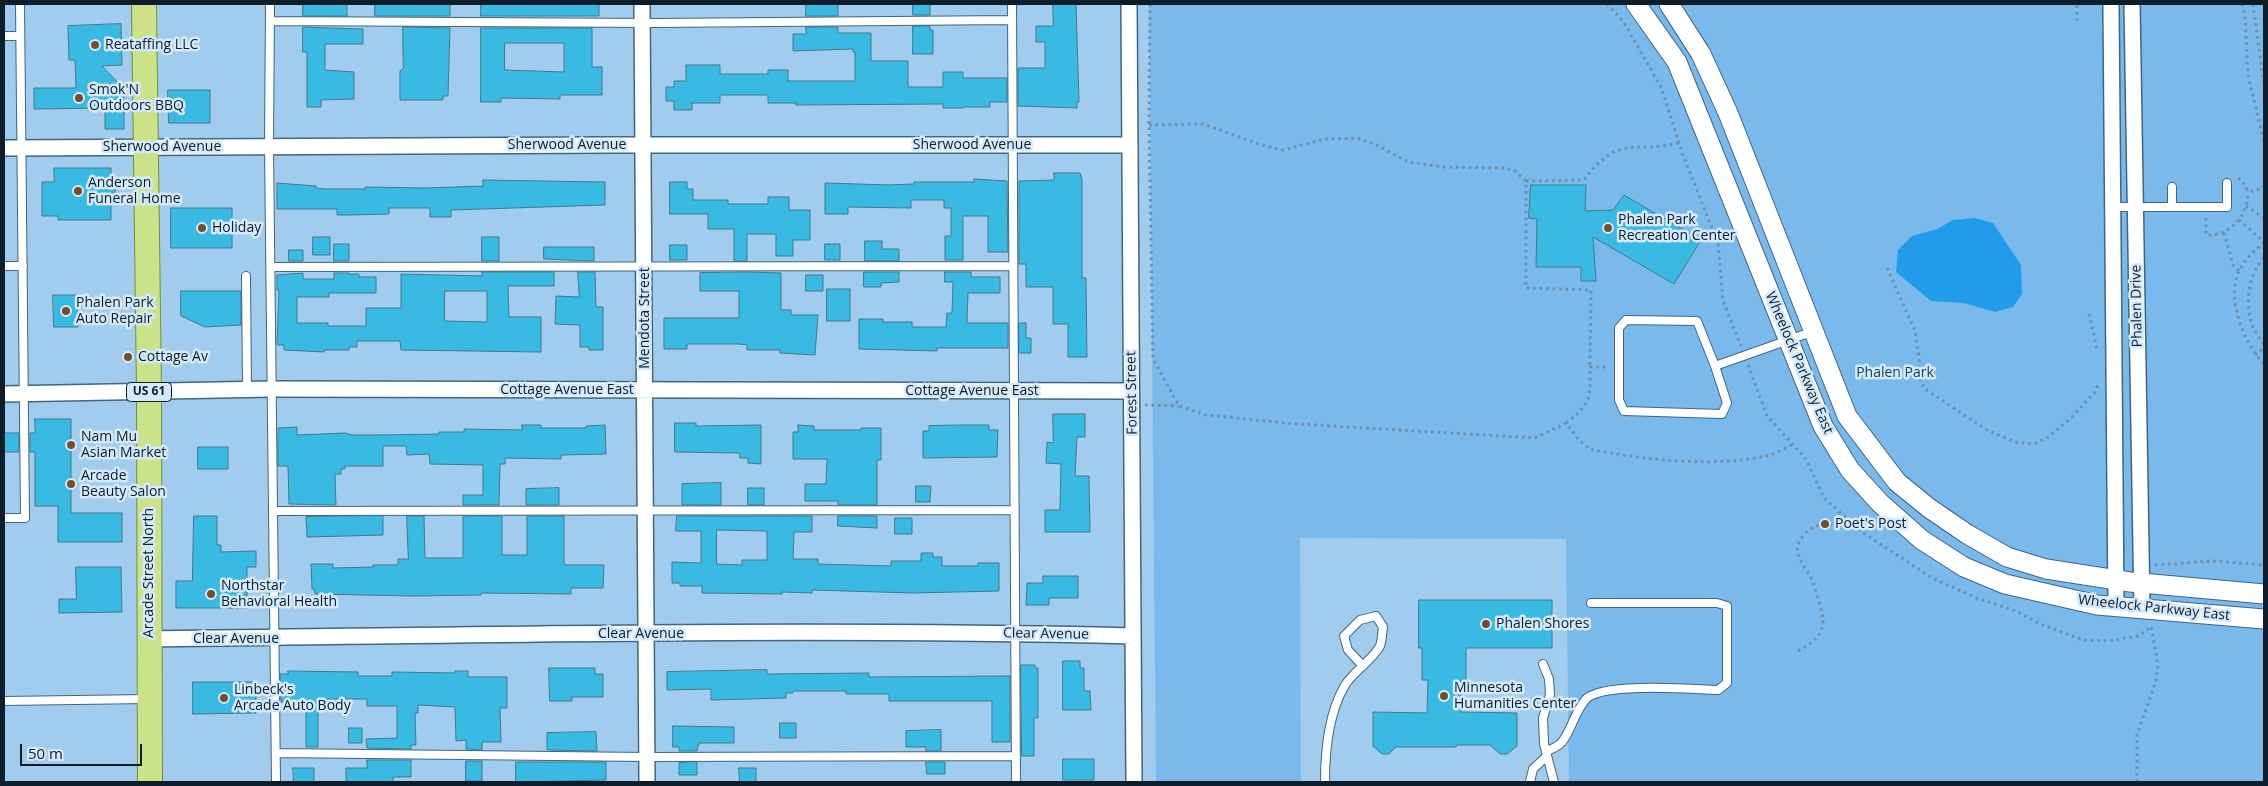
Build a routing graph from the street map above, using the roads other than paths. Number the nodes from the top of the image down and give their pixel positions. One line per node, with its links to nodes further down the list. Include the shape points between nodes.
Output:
1 (20, 4): 15 (lane)
2 (144, 4): 20 (main road, Arcade Street North / US 61)
3 (270, 4): 12 (lane)
4 (642, 4): 13 (street, Mendota Street)
5 (1012, 4): 11 (lane)
6 (1129, 4): 18 (street, Forest Street)
7 (1636, 4): 35 (street, Wheelock Parkway East, via 1677,62)
8 (1670, 4): 34 (street, Wheelock Parkway East, via 1702,54)
9 (2111, 4): 25 (street, Phalen Drive)
10 (2132, 4): 26 (street, Phalen Drive)
11 (1012, 20): 13 (lane); 17 (lane)
12 (270, 22): 13 (lane); 19 (lane)
13 (642, 23): 16 (street, Mendota Street)
14 (4, 36): 15 (lane)
15 (20, 36): 22 (lane)
16 (643, 145): 17 (street, Sherwood Avenue); 19 (street, Sherwood Avenue); 32 (street, Mendota Street)
17 (1012, 145): 18 (street, Sherwood Avenue); 30 (lane)
18 (1130, 145): 44 (street, Forest Street)
19 (269, 146): 20 (street, Sherwood Avenue); 31 (lane)
20 (146, 147): 22 (street, Sherwood Avenue); 40 (main road, Arcade Street North / US 61)
21 (4, 148): 22 (street, Sherwood Avenue)
22 (22, 148): 29 (lane)
23 (2227, 183): 27 (lane, via 2226,207)
24 (2172, 187): 27 (lane)
25 (2112, 207): 26 (lane); 49 (street, Phalen Drive)
26 (2135, 207): 27 (lane); 50 (street, Phalen Drive)
27 (2172, 207)
28 (4, 266): 29 (lane)
29 (22, 266): 43 (lane)
30 (1013, 266): 32 (lane); 41 (lane)
31 (271, 267): 32 (lane); 38 (lane)
32 (645, 267): 39 (street, Mendota Street)
33 (246, 276): 37 (lane)
34 (1814, 331): 35 (lane); 49 (street, Wheelock Parkway East, via 1847,416 1897,482 1967,534 2007,557 2046,569)
35 (1787, 340): 36 (lane); 53 (street, Wheelock Parkway East, via 1823,426 1850,470 1880,503 1922,540 1964,567 2005,584)
36 (1715, 366): 36 (lane, via 1697,321 1626,320 1619,328 1619,400 1624,411 1722,414 1727,403)
37 (247, 390): 38 (street, Cottage Avenue East); 40 (street, Cottage Avenue East)
38 (272, 390): 39 (street, Cottage Avenue East); 46 (lane)
39 (645, 390): 41 (street, Cottage Avenue East); 47 (street, Mendota Street)
40 (149, 391): 43 (street, Cottage Avenue East); 60 (main road, Arcade Street North / US 61)
41 (1014, 391): 44 (street, Cottage Avenue East); 45 (lane)
42 (4, 394): 43 (street, Cottage Avenue East)
43 (24, 394): 48 (lane, via 25,518)
44 (1132, 398): 58 (street, Forest Street)
45 (1014, 510): 47 (lane); 56 (lane)
46 (274, 511): 47 (lane); 59 (lane)
47 (646, 511): 57 (street, Mendota Street)
48 (4, 518)
49 (2116, 580): 50 (street, Wheelock Parkway East); 53 (street, Phalen Drive)
50 (2142, 583): 51 (street, Wheelock Parkway East); 54 (street, Phalen Drive)
51 (2264, 594)
52 (1591, 603): 66 (lane, via 1718,603 1727,606 1727,683 1718,690 1617,688 1598,691 1587,698 1561,743)
53 (2116, 607): 54 (street, Wheelock Parkway East)
54 (2142, 609): 55 (street, Wheelock Parkway East)
55 (2264, 619)
56 (1017, 633): 57 (street, Clear Avenue); 58 (street, Clear Avenue); 67 (lane)
57 (647, 634): 59 (street, Clear Avenue); 68 (street, Mendota Street)
58 (1133, 636): 73 (street, Forest Street)
59 (275, 638): 60 (street, Clear Avenue); 65 (lane)
60 (149, 639): 63 (main road, Arcade Street North / US 61)
61 (1543, 664): 66 (lane, via 1549,679 1550,695 1543,718)
62 (1363, 666): 62 (lane, via 1380,645 1383,627 1376,616 1360,620 1344,636 1348,650); 74 (lane, via 1344,686 1332,716)
63 (150, 699): 64 (lane); 69 (main road, Arcade Street North / US 61)
64 (4, 701)
65 (276, 753): 68 (lane); 70 (lane)
66 (1547, 754): 75 (lane, via 1533,769); 76 (lane)
67 (1016, 756): 68 (lane); 72 (lane)
68 (647, 757): 71 (street, Mendota Street)
69 (150, 782)
70 (276, 782)
71 (647, 782)
72 (1016, 782)
73 (1134, 782)
74 (1325, 782)
75 (1530, 782)
76 (1554, 782)

